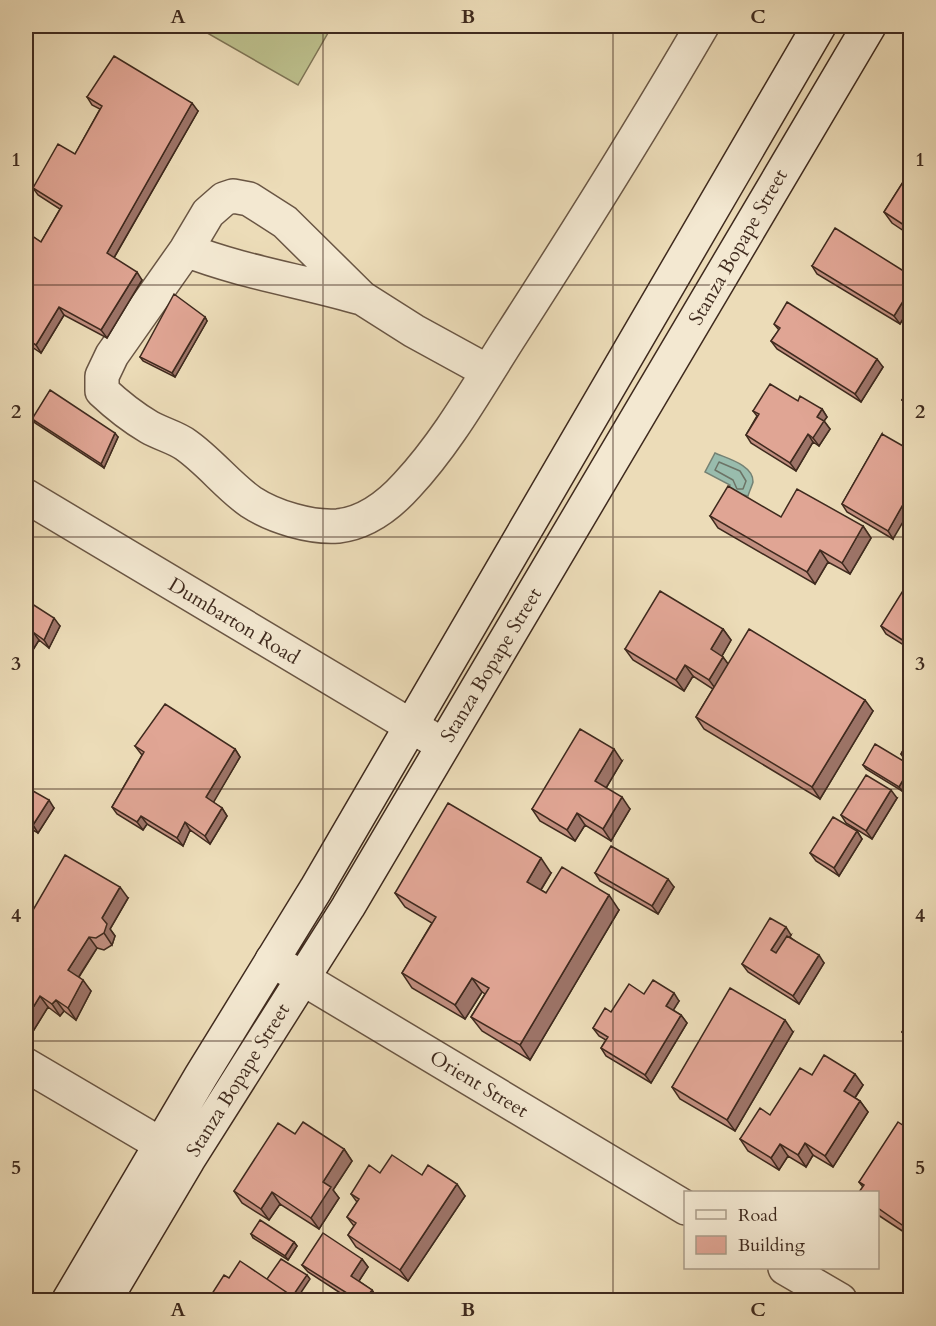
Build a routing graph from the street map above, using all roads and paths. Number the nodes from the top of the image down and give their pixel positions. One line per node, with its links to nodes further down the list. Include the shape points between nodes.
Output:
1 (702, 26): 6 (main road)
2 (819, 26): 8 (main road, Stanza Bopape Street)
3 (869, 26): 9 (main road, Stanza Bopape Street)
4 (186, 250): 5 (main road, via 217,262); 5 (main road, via 208,213 224,199 249,199 285,222); 6 (main road, via 112,356 102,376 102,391 150,428 206,459 251,502 277,514 310,524 338,526 361,521 384,507 435,451)
5 (362, 298): 6 (main road)
6 (487, 371)
7 (26, 496): 8 (main road, Dumbarton Road)
8 (410, 727): 9 (main road, Dumbarton Road); 10 (main road, Stanza Bopape Street)
9 (443, 745): 11 (main road, Stanza Bopape Street)
10 (273, 960): 11 (main road, Orient Street); 13 (main road, Stanza Bopape Street)
11 (302, 977): 13 (main road, Stanza Bopape Street); 14 (main road, Orient Street)
12 (26, 1065): 13 (main road)
13 (175, 1152): 16 (main road, Stanza Bopape Street); 17 (main road, Stanza Bopape Street)
14 (684, 1207)
15 (787, 1269): 18 (main road)
16 (69, 1300)
17 (105, 1300)
18 (840, 1300)

